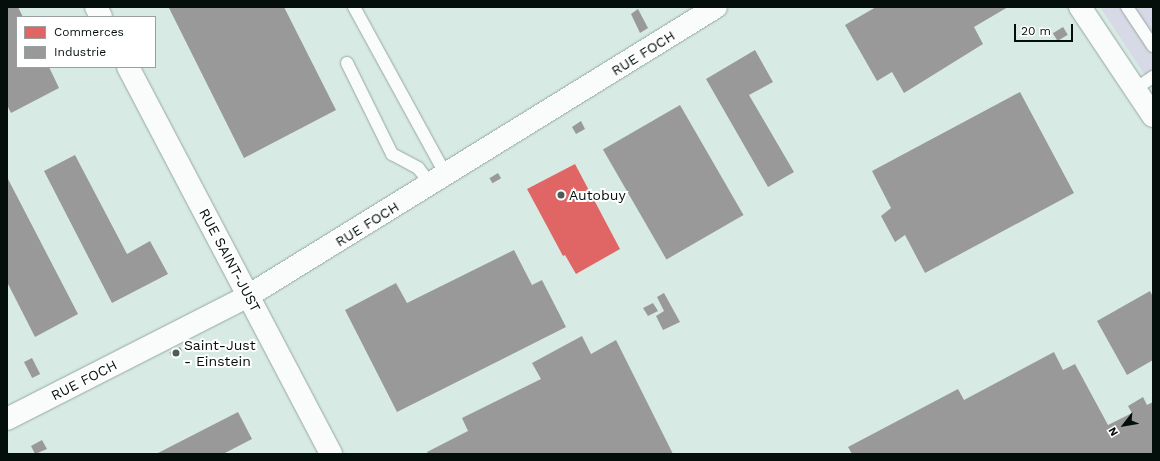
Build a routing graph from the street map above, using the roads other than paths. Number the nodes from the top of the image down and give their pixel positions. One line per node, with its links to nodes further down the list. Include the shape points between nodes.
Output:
1 (96, 7): 6 (street)
2 (354, 7): 13 (lane)
3 (716, 7): 13 (street, RUE FOCH)
4 (1080, 7): 11 (street)
5 (1127, 7): 7 (lane)
6 (100, 16)
7 (1153, 46)
8 (347, 63): 13 (lane, via 392,154)
9 (129, 68): 14 (street, RUE SAINT-JUST)
10 (1153, 77): 11 (lane)
11 (1135, 89): 12 (street)
12 (1153, 116)
13 (438, 179): 14 (street, RUE FOCH)
14 (248, 296): 15 (street, RUE FOCH); 16 (street, RUE SAINT-JUST)
15 (7, 419)
16 (331, 454)

